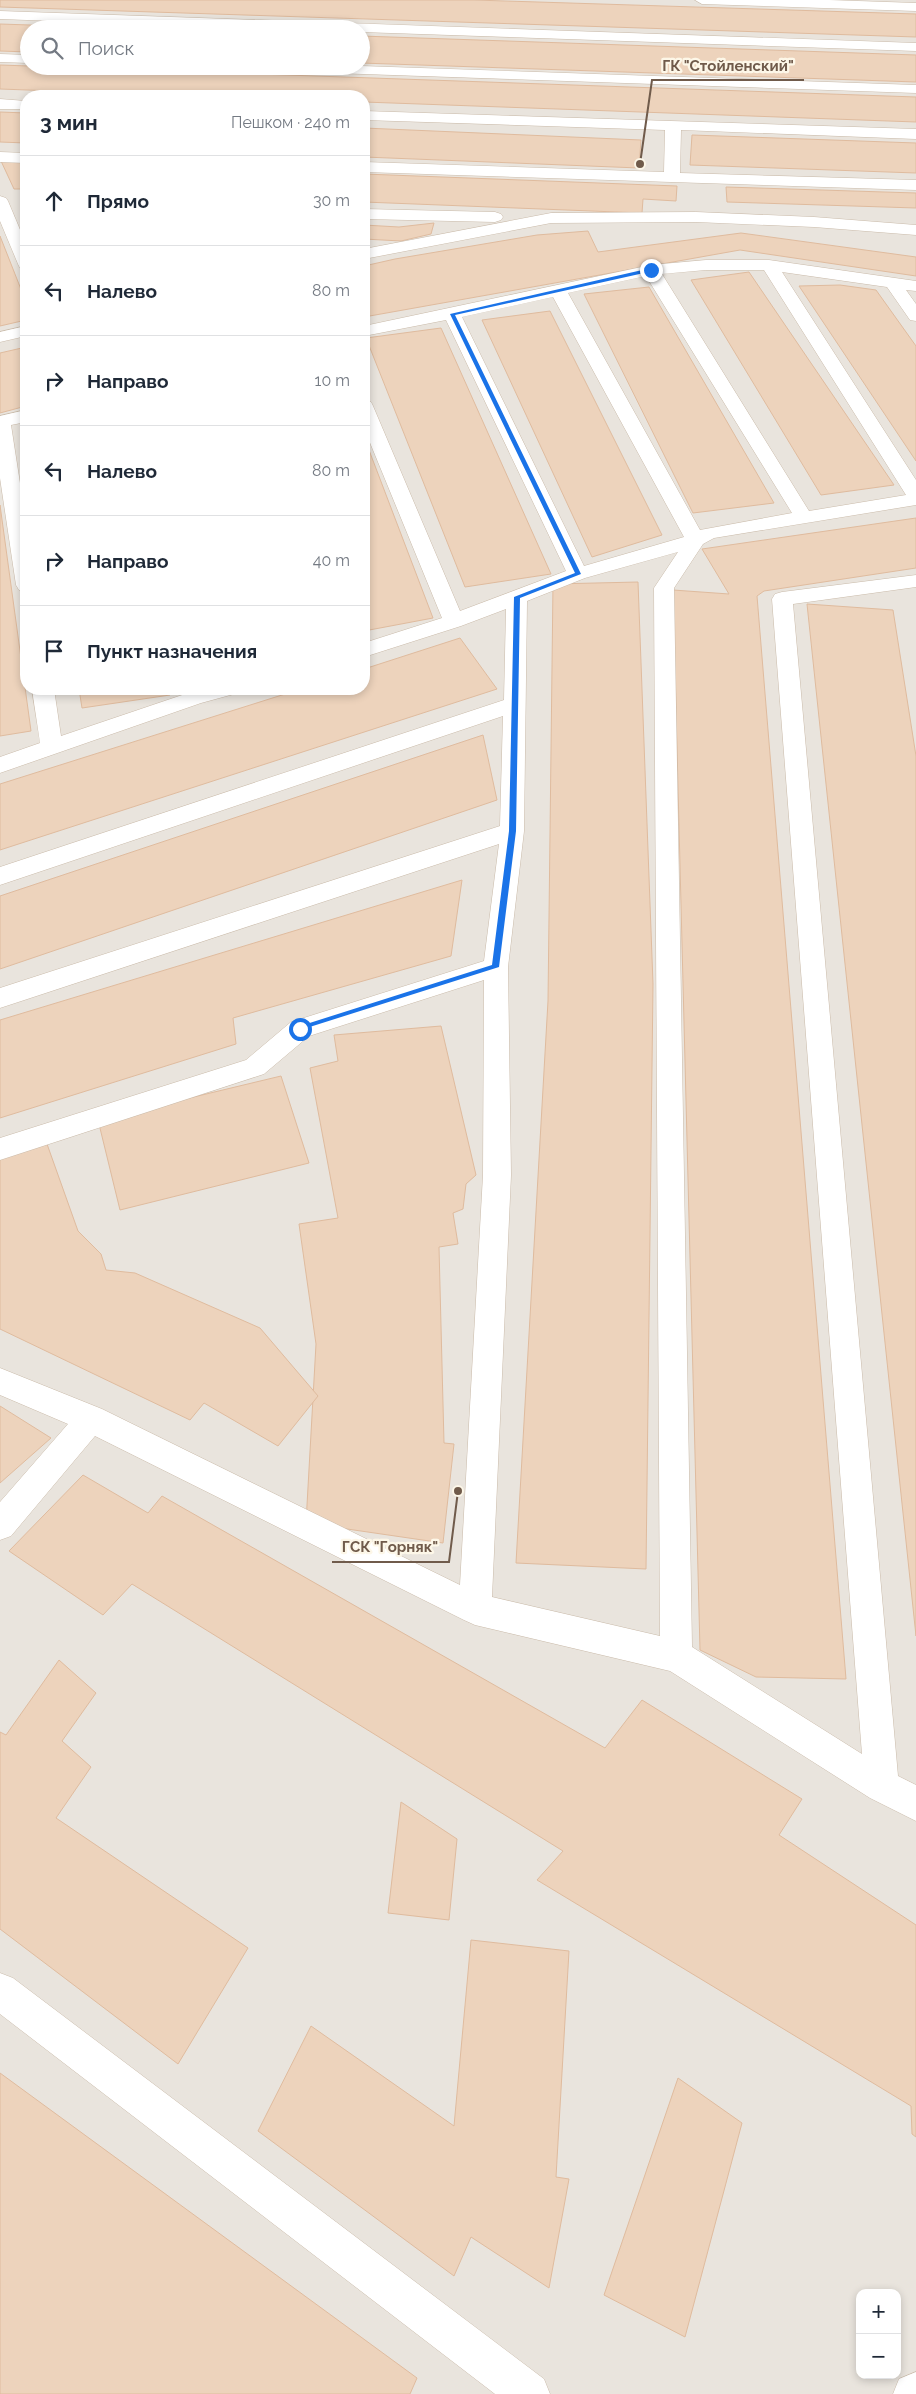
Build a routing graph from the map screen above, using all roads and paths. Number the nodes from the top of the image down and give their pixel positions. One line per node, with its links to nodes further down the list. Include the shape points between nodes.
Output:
1 (702, 0): 2 (lane)
2 (916, 7)
3 (0, 15): 4 (lane)
4 (143, 20)
5 (370, 28): 6 (lane)
6 (916, 47)
7 (0, 58): 8 (lane)
8 (20, 59)
9 (370, 70): 10 (lane)
10 (916, 89)
11 (0, 104): 12 (lane)
12 (20, 105)
13 (370, 116): 14 (lane)
14 (673, 125): 15 (lane); 19 (lane)
15 (916, 134)
16 (0, 157): 17 (lane)
17 (20, 158)
18 (370, 167): 19 (lane)
19 (672, 176): 21 (lane)
20 (916, 185): 21 (lane)
21 (693, 197): 24 (lane); 25 (lane, via 814,222)
22 (7, 205): 26 (lane)
23 (370, 214): 24 (lane)
24 (551, 218): 27 (lane)
25 (916, 230)
26 (20, 244)
27 (370, 253)
28 (769, 266): 29 (lane, via 706,265); 30 (lane); 41 (lane)
29 (651, 270): 32 (lane); 42 (lane)
30 (892, 282): 31 (lane); 34 (lane)
31 (916, 286)
32 (558, 291): 33 (lane); 43 (lane)
33 (452, 314): 35 (lane); 45 (lane)
34 (916, 316)
35 (370, 331)
36 (20, 332): 37 (lane)
37 (0, 337)
38 (20, 417): 40 (lane)
39 (370, 420): 48 (lane)
40 (0, 422): 44 (lane)
41 (916, 497): 42 (lane)
42 (803, 516): 43 (lane, via 710,532)
43 (696, 540): 45 (lane); 64 (lane, via 664,588)
44 (20, 547)
45 (578, 574): 47 (lane)
46 (916, 583): 65 (lane, via 782,599)
47 (517, 597): 48 (lane); 52 (lane)
48 (454, 622): 49 (lane)
49 (370, 648)
50 (43, 695): 53 (lane)
51 (187, 695): 53 (lane)
52 (516, 704): 55 (lane); 56 (lane)
53 (52, 748): 54 (lane)
54 (0, 765)
55 (512, 831): 57 (lane); 58 (lane)
56 (0, 876)
57 (496, 967): 59 (lane, via 300,1029 255,1067); 63 (lane, via 497,1174)
58 (0, 998)
59 (0, 1149)
60 (0, 1381): 61 (lane)
61 (91, 1419): 62 (lane); 63 (lane)
62 (0, 1525)
63 (475, 1609): 64 (lane)
64 (676, 1656): 65 (lane)
65 (882, 1786): 66 (lane)
66 (916, 1804)
67 (0, 1991): 68 (lane)
68 (529, 2394)

